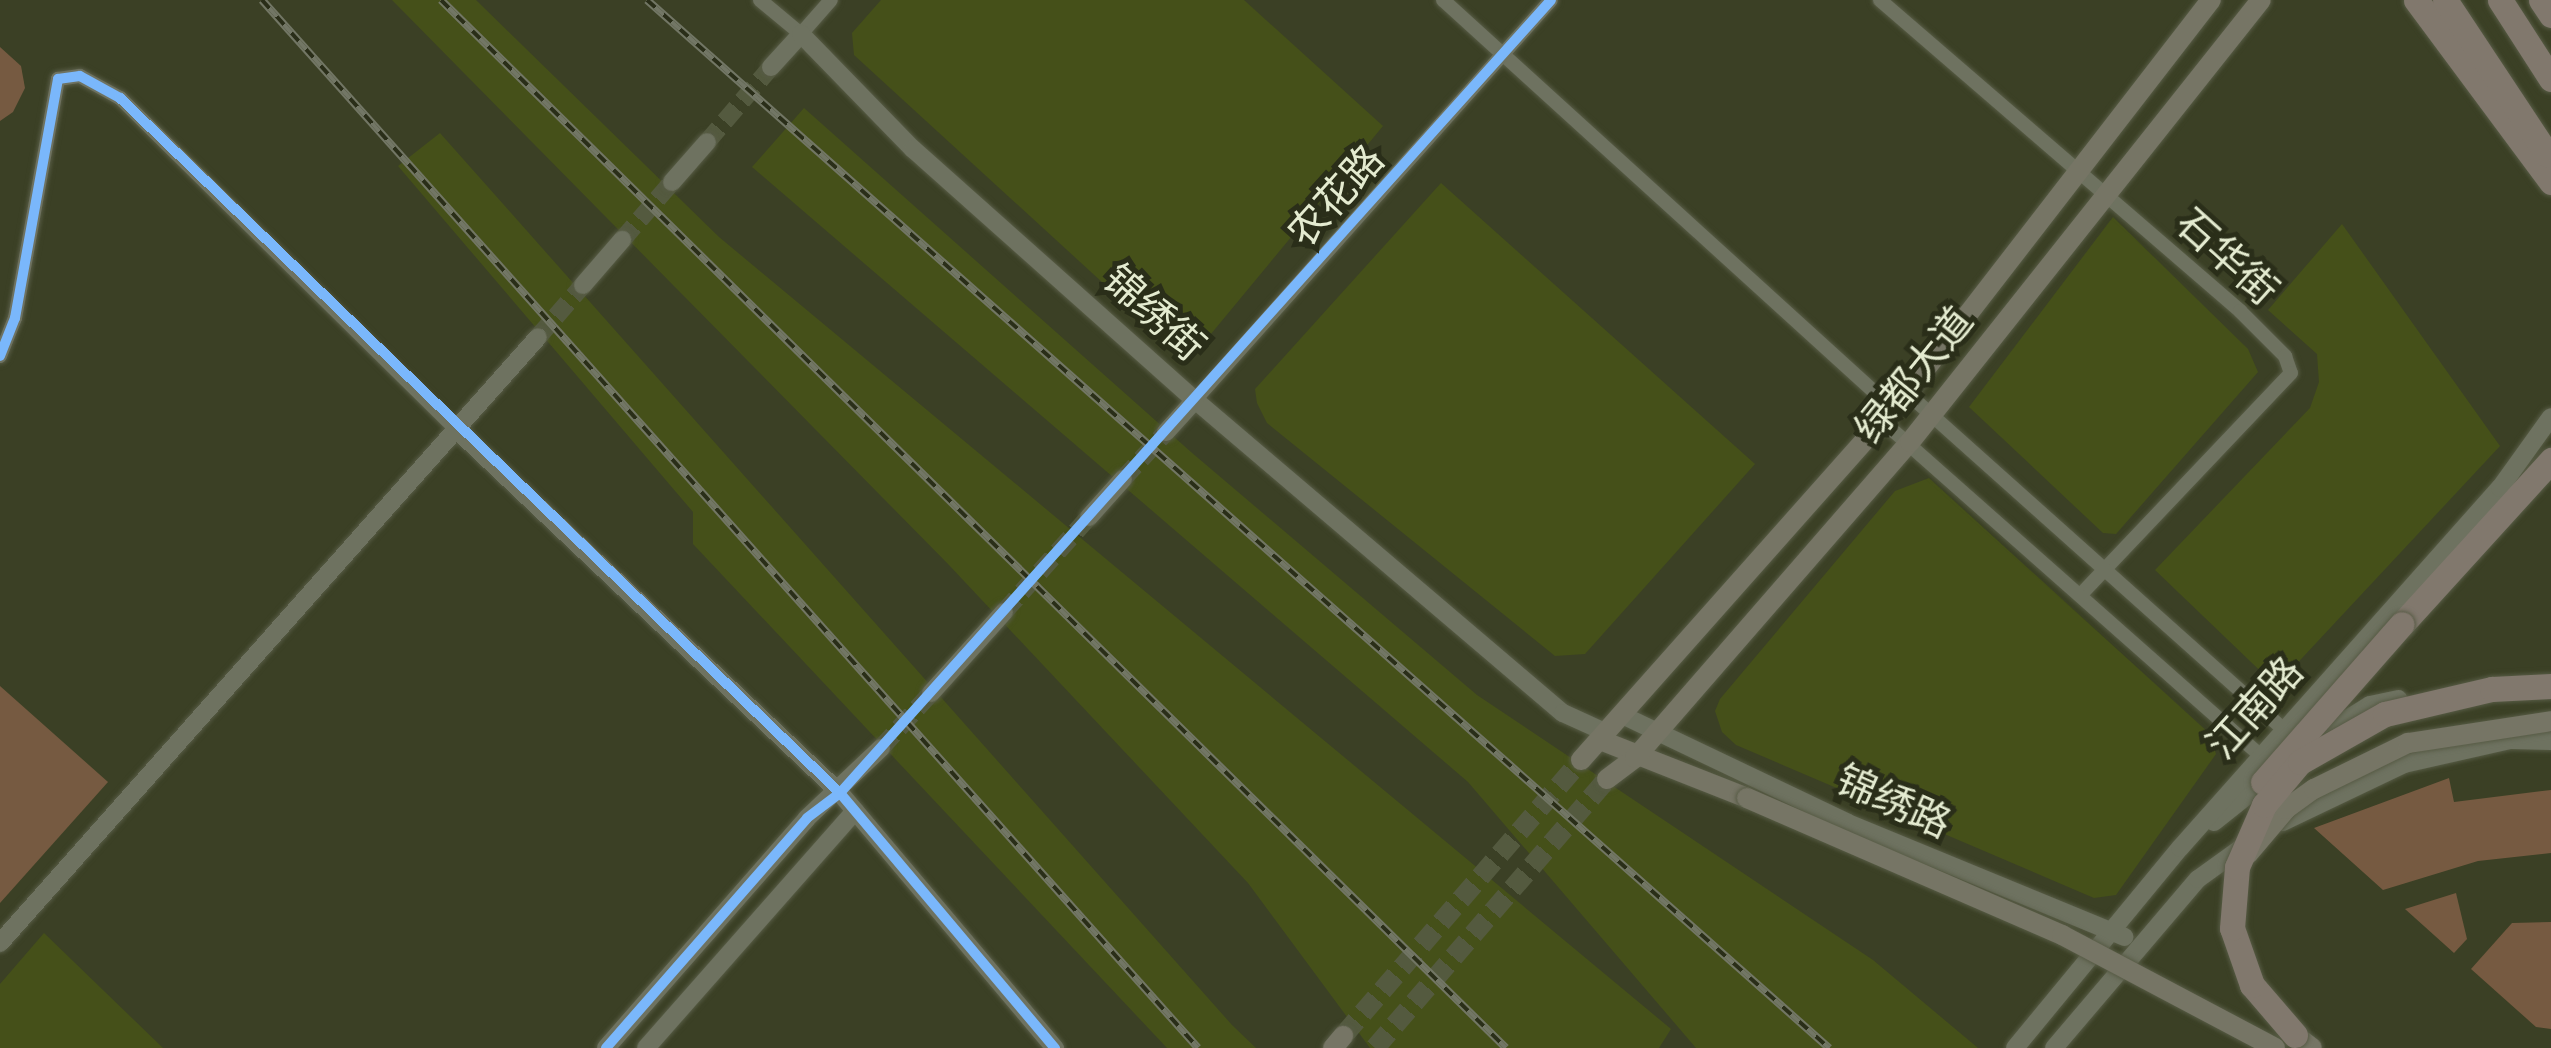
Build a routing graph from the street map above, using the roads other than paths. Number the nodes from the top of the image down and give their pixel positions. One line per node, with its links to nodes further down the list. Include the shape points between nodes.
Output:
1 (760, 0): 13 (street, 锦绣街)
2 (831, 0): 13 (street)
3 (1444, 0): 14 (street)
4 (1551, 0): 14 (street, 农花路)
5 (1880, 0): 19 (street, 石华街)
6 (2211, 0): 19 (main road, 绿都大道)
7 (2261, 0): 21 (main road, 绿都大道)
8 (2416, 0): 18 (highway)
9 (2445, 0): 18 (highway)
10 (2500, 0): 16 (highway)
11 (2541, 0): 12 (highway)
12 (2551, 16)
13 (800, 34): 15 (street); 27 (street, 锦绣街, via 913,149)
14 (1504, 53): 27 (street, 农花路); 28 (street)
15 (772, 68)
16 (2551, 80)
17 (707, 142): 20 (street)
18 (2547, 170): 22 (street)
19 (2077, 172): 21 (street, 石华街); 28 (main road, 绿都大道)
20 (672, 182)
21 (2103, 192): 29 (main road, 绿都大道); 37 (street, 石华街, via 2240,311 2285,356 2291,373)
22 (2551, 194)
23 (622, 240): 24 (street)
24 (583, 285)
25 (538, 337): 31 (street)
26 (0, 356): 31 (street, via 15,318 58,79 80,76 120,98)
27 (1195, 400): 32 (street, 农花路); 47 (street, 锦绣街, via 1563,713)
28 (1893, 406): 29 (street); 33 (street); 43 (main road, 绿都大道)
29 (1931, 416): 33 (main road, 绿都大道); 37 (street)
30 (2551, 417): 45 (street, 江南路, via 2500,488)
31 (458, 430): 54 (street); 60 (street)
32 (1166, 432)
33 (1910, 442): 38 (street); 46 (main road, 绿都大道)
34 (2551, 460): 61 (highway, bridge, via 2253,796 2220,866)
35 (1123, 479): 36 (street)
36 (1089, 518)
37 (2105, 568): 38 (street, 石华街); 45 (street)
38 (2083, 592): 50 (street)
39 (1004, 612): 42 (street)
40 (2551, 674): 56 (street, via 2370,705 2321,732)
41 (2551, 686): 57 (highway, bridge, via 2431,701 2341,735 2282,780 2247,833)
42 (931, 692)
43 (1622, 715): 46 (street, 锦绣路); 47 (main road, 绿都大道)
44 (2551, 721): 57 (main road, bridge, via 2458,730 2360,764 2286,809)
45 (2283, 730): 50 (street, 江南路)
46 (1652, 732): 51 (main road, 绿都大道); 58 (street, 锦绣路)
47 (1604, 737): 51 (main road); 52 (main road, 绿都大道)
48 (2551, 741): 59 (street, via 2466,748 2404,764 2322,798 2209,871)
49 (881, 748): 54 (street)
50 (2261, 756): 56 (street, 江南路)
51 (1635, 758): 53 (main road, 绿都大道); 62 (main road, bridge, via 1747,798 2062,935)
52 (1580, 760)
53 (1606, 779)
54 (840, 793): 55 (street); 63 (street, via 806,818)
55 (855, 811): 64 (street); 65 (street)
56 (2180, 848): 58 (street, 江南路)
57 (2236, 877): 61 (highway, bridge); 62 (highway, bridge, via 2236,951)
58 (2114, 934): 59 (street, 锦绣路); 66 (street, 江南路)
59 (2140, 942): 67 (street)
60 (0, 943)
61 (2224, 949): 62 (highway, via 2258,1013)
62 (2293, 1045)
63 (606, 1048)
64 (646, 1048)
65 (1056, 1048)
66 (2016, 1048)
67 (2054, 1048)

